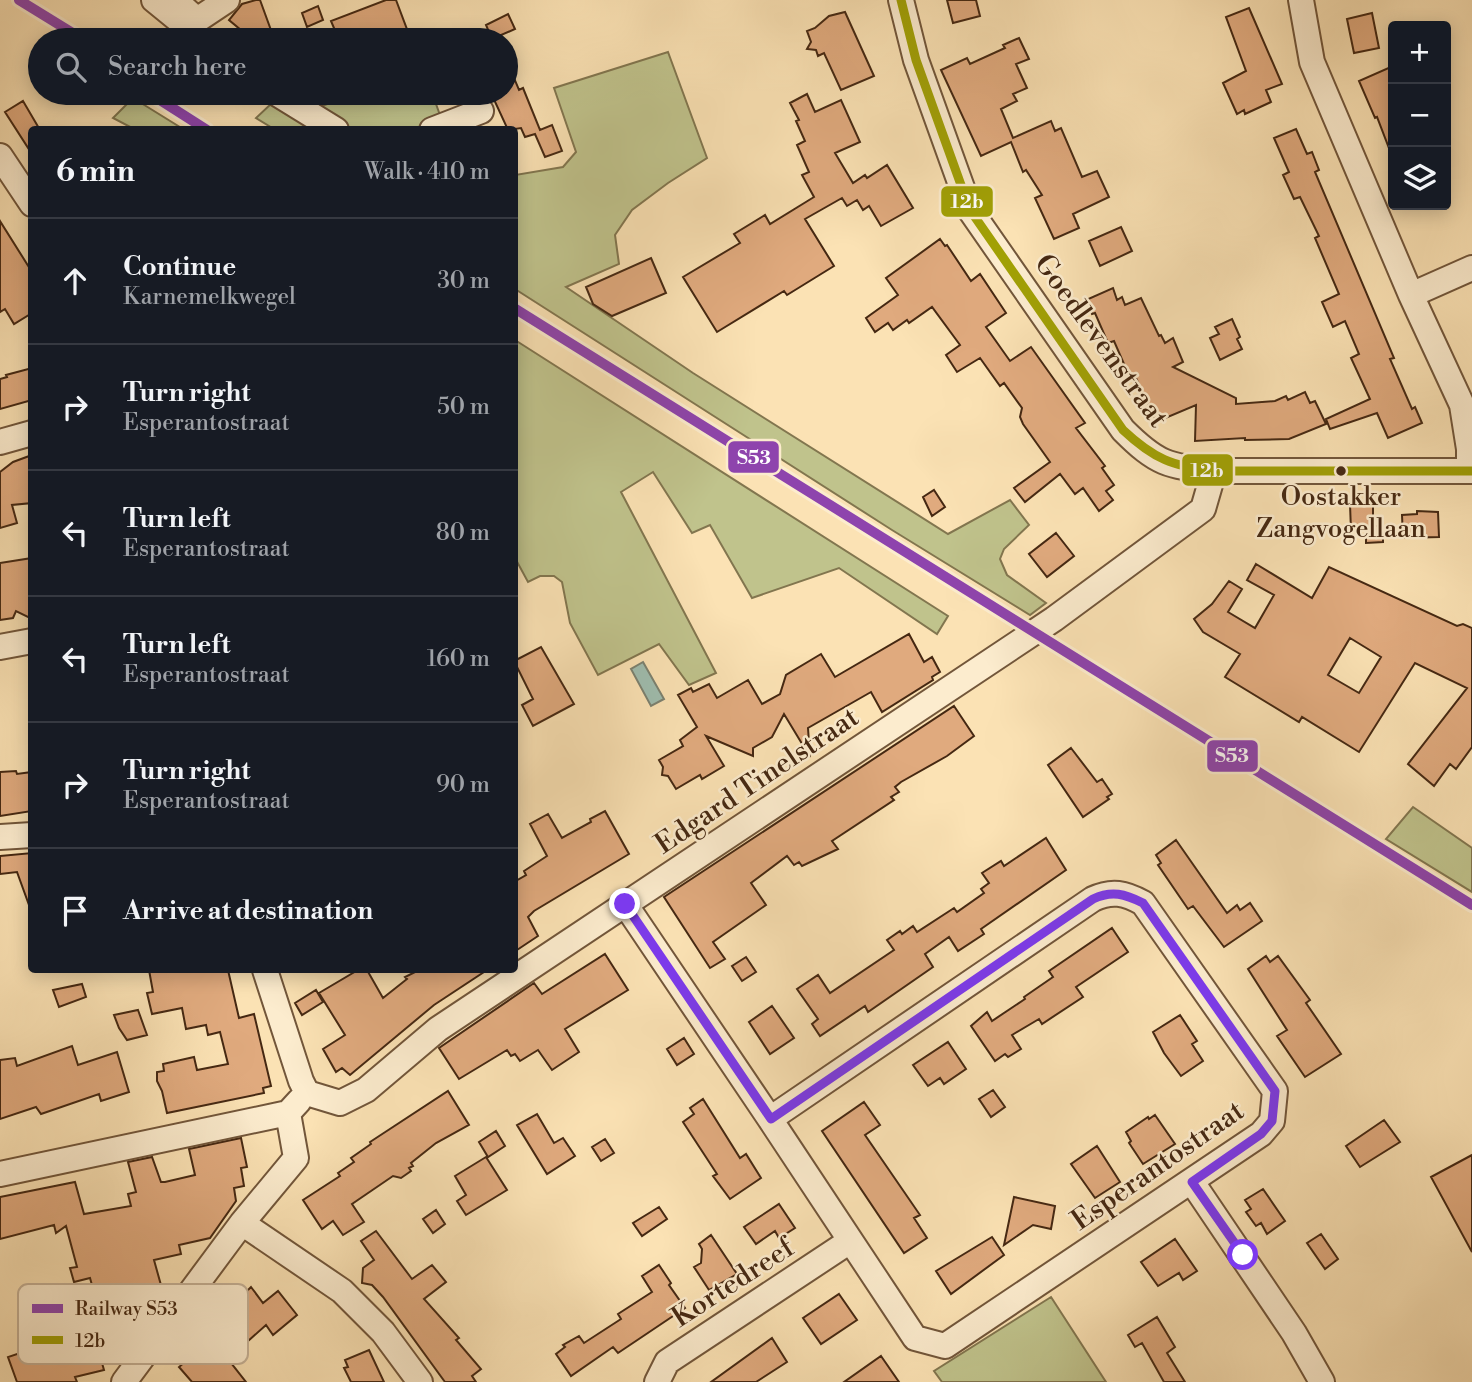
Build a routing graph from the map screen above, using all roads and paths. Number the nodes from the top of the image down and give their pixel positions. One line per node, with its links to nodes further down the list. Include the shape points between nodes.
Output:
1 (155, 0): 6 (street)
2 (175, 0): 3 (street, via 197,20)
3 (227, 0)
4 (901, 0): 17 (street, Goedlevenstraat, via 916,60 970,210 1123,430 1147,454 1175,467)
5 (1301, 0): 14 (street, via 1312,62)
6 (189, 28)
7 (295, 105): 9 (street)
8 (481, 111): 10 (street)
9 (330, 126)
10 (442, 126)
11 (0, 156): 12 (street)
12 (28, 198)
13 (1472, 268): 14 (street)
14 (1411, 295): 18 (street, via 1462,405)
15 (28, 434): 16 (street)
16 (0, 442)
17 (1214, 471): 18 (street, Goedlevenstraat); 23 (street, Edgard Tinelstraat, via 1203,509 1054,619)
18 (1471, 471)
19 (28, 642): 20 (street)
20 (0, 647)
21 (28, 835): 22 (street)
22 (0, 837)
23 (625, 904): 25 (street, Edgard Tinelstraat, via 438,1029 366,1090 340,1103); 27 (street, Esperantostraat)
24 (266, 973): 25 (street)
25 (307, 1093): 26 (street)
26 (288, 1113): 28 (street); 30 (street, via 296,1158)
27 (771, 1119): 29 (street, Esperantostraat, via 1093,899 1114,892 1143,903 1275,1091 1272,1121 1261,1134); 31 (street, Esperantostraat)
28 (0, 1174)
29 (1192, 1182): 31 (street, Esperantostraat, via 945,1346 915,1339); 35 (street)
30 (242, 1223): 32 (street); 33 (street, via 342,1292 383,1332)
31 (850, 1241): 34 (street, Kortedreef, via 667,1362)
32 (199, 1284)
33 (420, 1382)
34 (657, 1382)
35 (1322, 1382)

